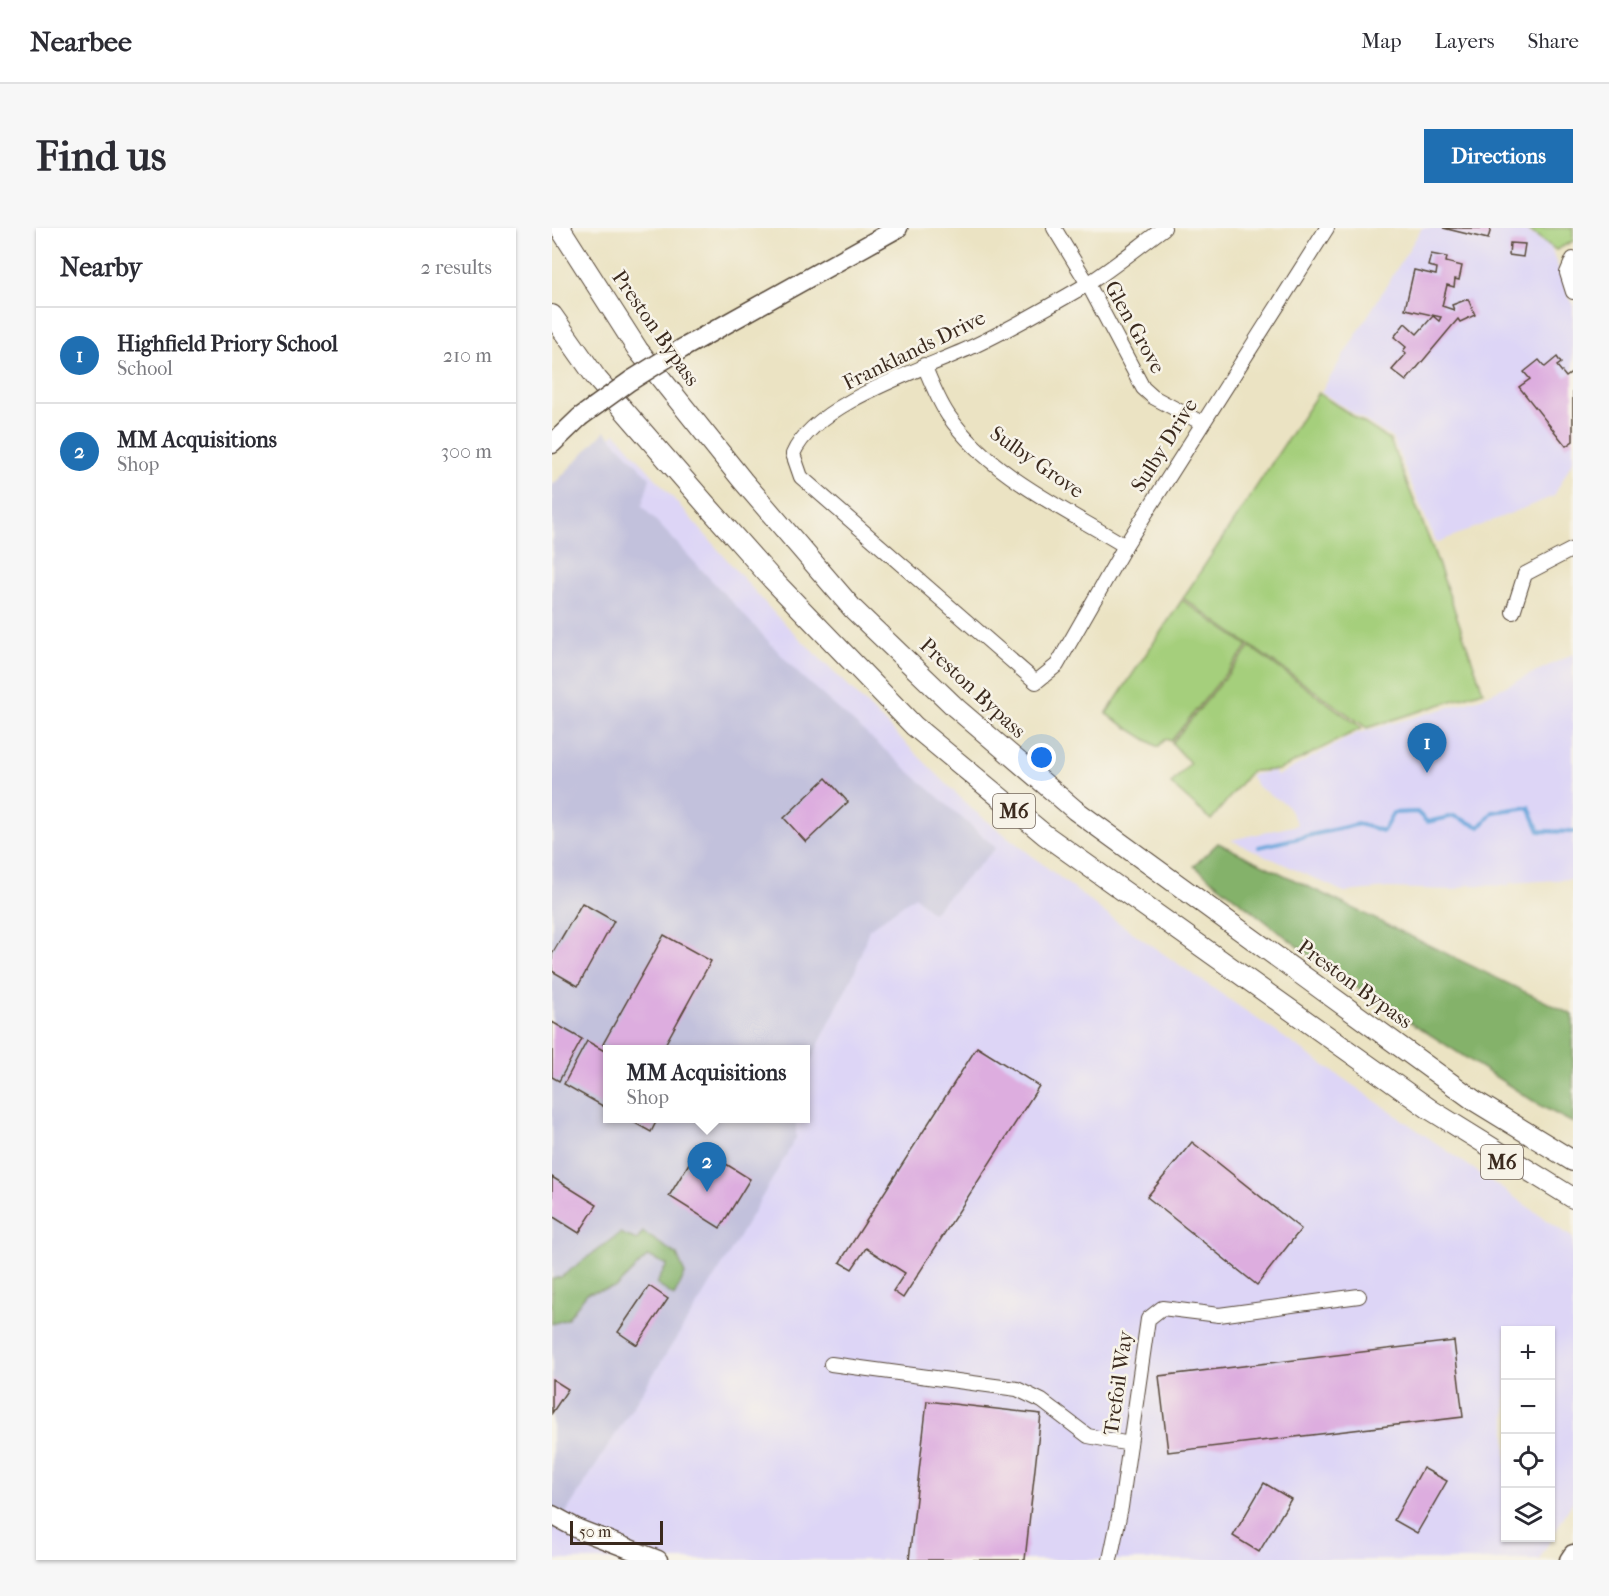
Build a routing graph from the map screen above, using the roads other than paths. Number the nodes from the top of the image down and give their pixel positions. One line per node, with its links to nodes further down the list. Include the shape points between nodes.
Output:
1 (560, 228): 18 (highway, Preston Bypass / M6, via 638,350 743,481 853,609 956,708 1075,810)
2 (898, 228): 12 (main road, bridge, via 683,348 580,417)
3 (1054, 228): 7 (street, Glen Grove)
4 (1164, 228): 7 (street, Franklands Drive)
5 (1327, 228): 11 (street, Sulby Drive)
6 (1573, 260): 8 (street, via 1567,273)
7 (1088, 284): 10 (street, Franklands Drive, via 974,346); 11 (street, Glen Grove, via 1143,388)
8 (1573, 292)
9 (552, 315): 17 (highway, M6, via 597,379 772,579 914,726 1045,835)
10 (924, 365): 13 (street, Sulby Grove, via 948,414 986,455 1016,479); 16 (street, Franklands Drive, via 858,398 805,434 793,454 801,477)
11 (1202, 423): 13 (street, Sulby Drive)
12 (552, 444)
13 (1125, 546): 16 (street, Sulby Drive, via 1057,665)
14 (1573, 549): 15 (street, via 1525,574)
15 (1513, 612)
16 (1036, 682)
17 (1431, 1110): 21 (highway, M6); 22 (highway, M6)
18 (1493, 1111): 19 (highway, M6); 20 (highway, Preston Bypass / M6)
19 (1573, 1155)
20 (1573, 1161)
21 (1573, 1198)
22 (1573, 1214)
23 (1359, 1296): 25 (street, Trefoil Way, via 1219,1315 1162,1308 1148,1319)
24 (831, 1364): 25 (street, via 1017,1389 1041,1401 1088,1436)
25 (1130, 1444): 29 (street, Trefoil Way)
26 (552, 1515): 28 (main road)
27 (1573, 1554): 30 (main road)
28 (658, 1560)
29 (1110, 1560)
30 (1569, 1560)

